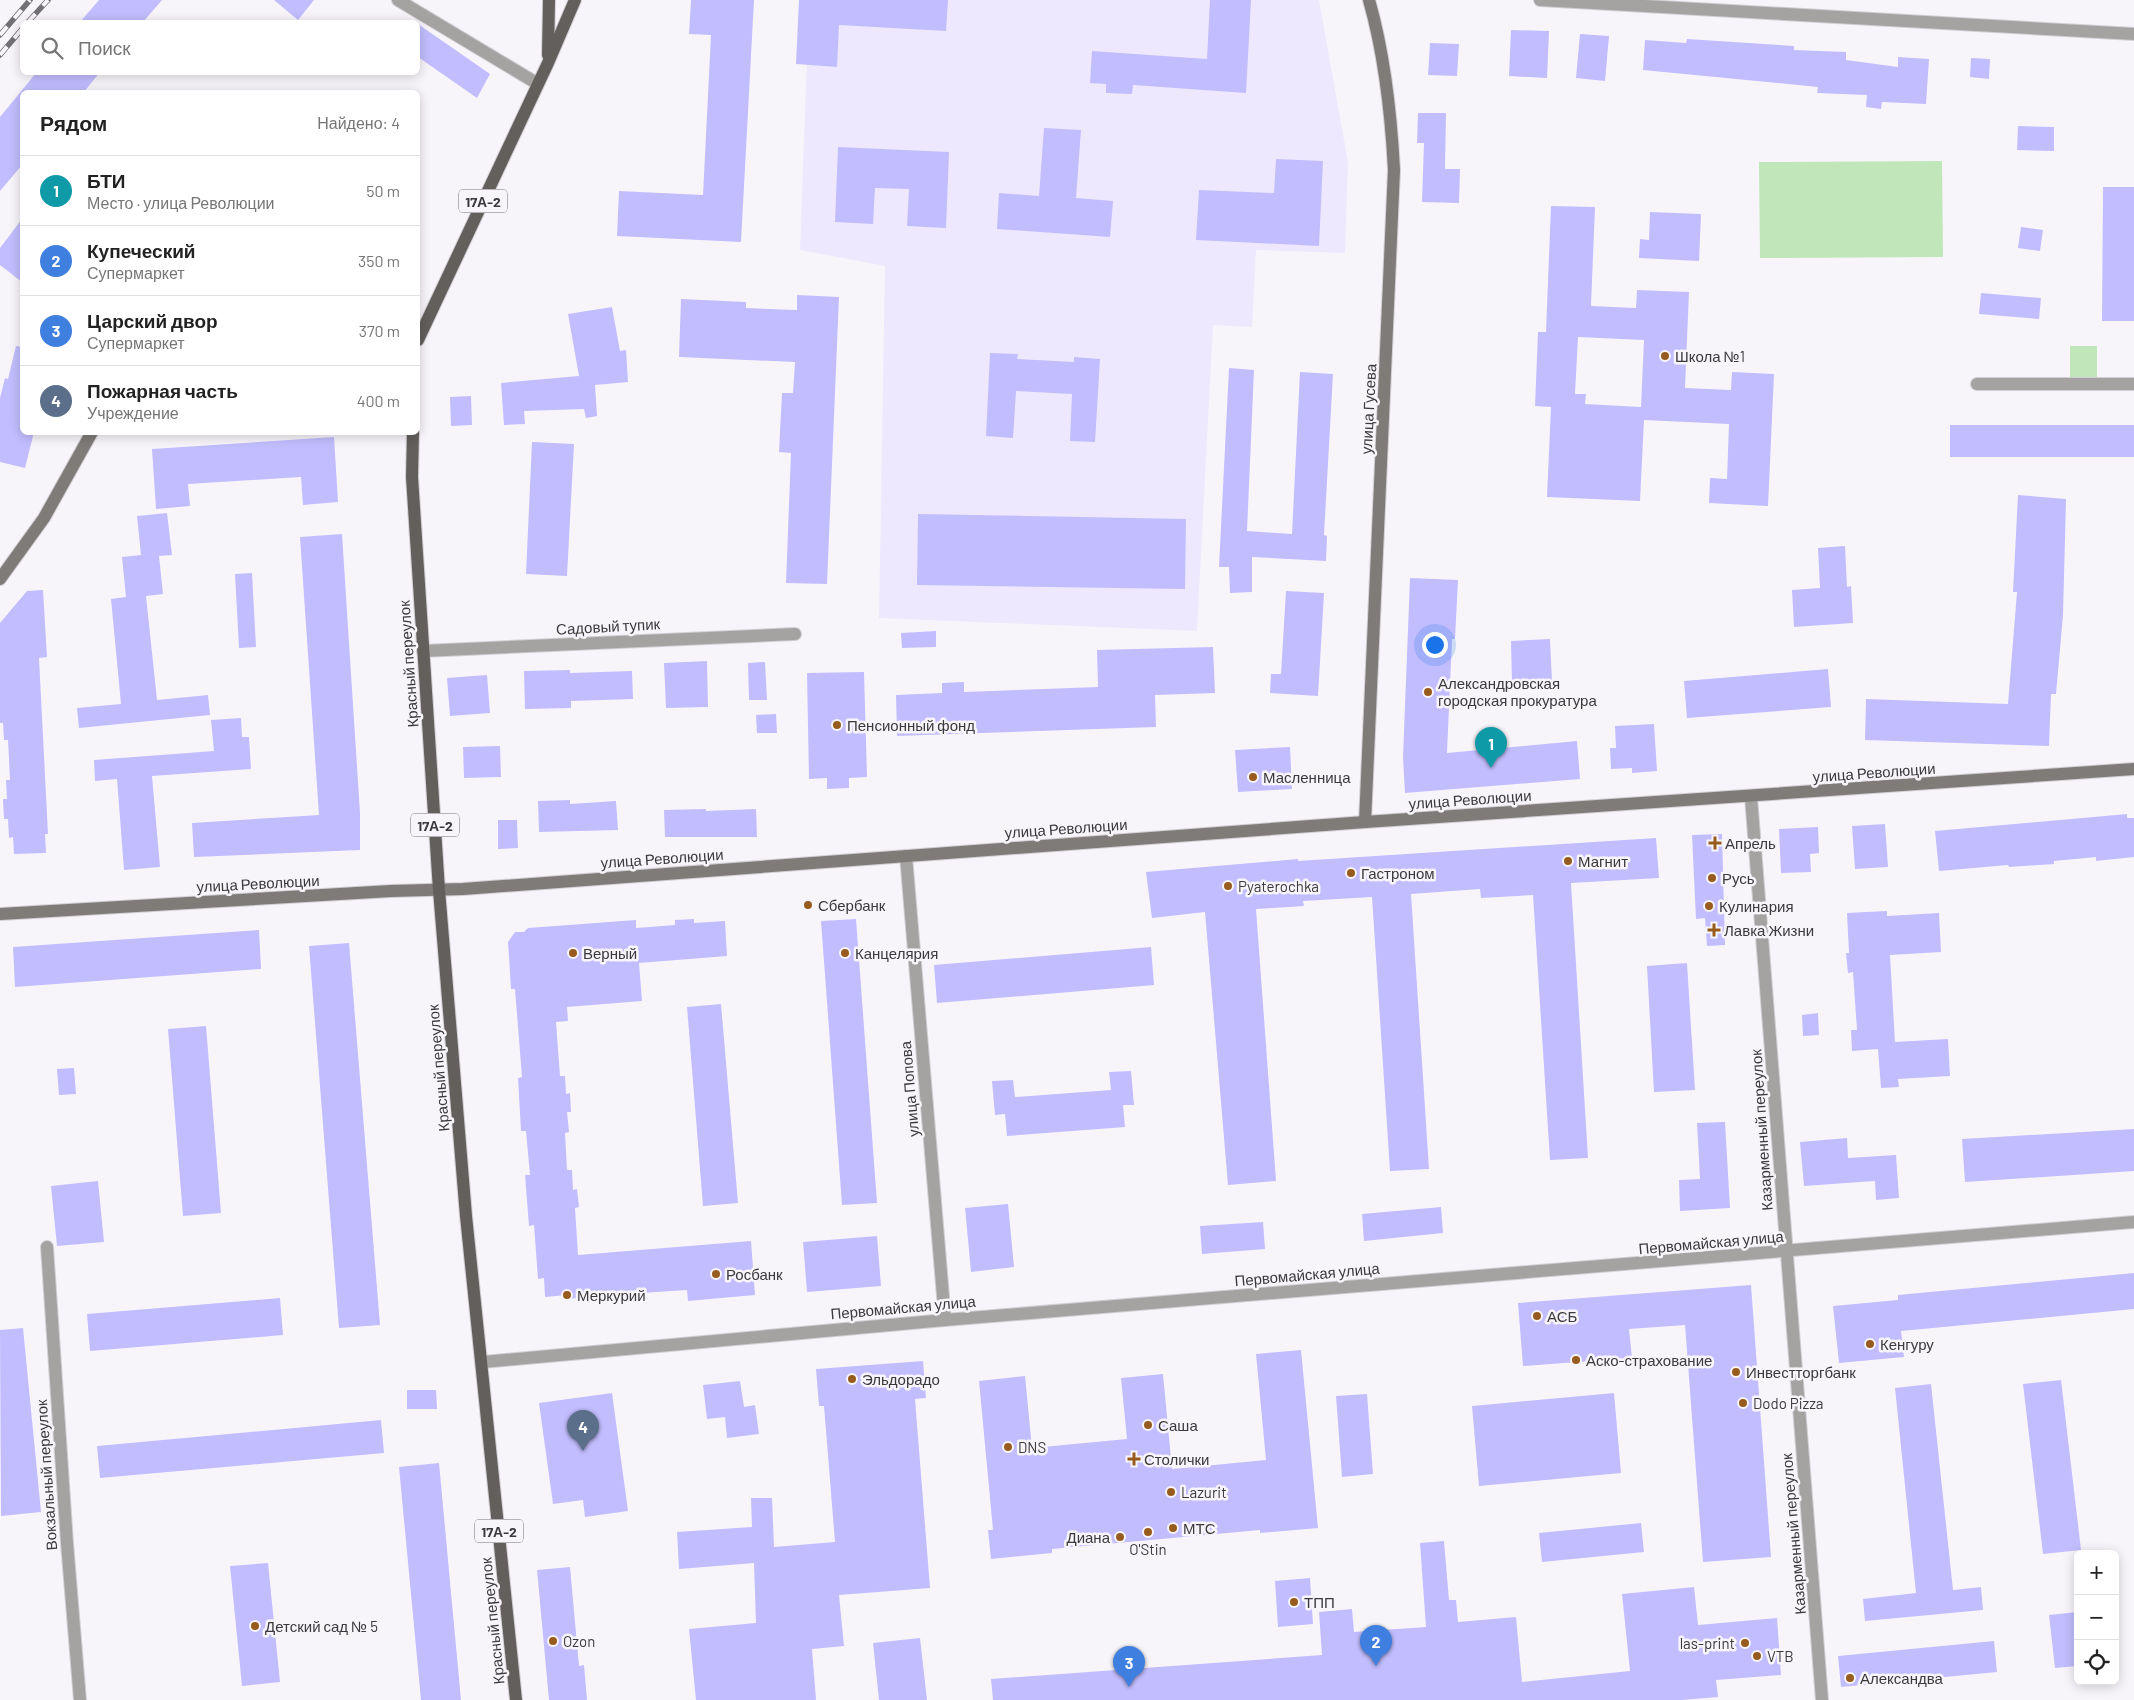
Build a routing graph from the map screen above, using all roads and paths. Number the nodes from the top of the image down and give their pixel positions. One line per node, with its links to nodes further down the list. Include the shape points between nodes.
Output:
1 (398, 0): 8 (street)
2 (549, 0): 7 (main road)
3 (575, 0): 7 (main road)
4 (1369, 0): 19 (main road, улица Гусева, via 1390,105 1394,170)
5 (1540, 0): 6 (street)
6 (2134, 34)
7 (548, 62): 8 (main road, 17А-2)
8 (538, 84): 9 (main road, 17А-2)
9 (420, 336)
10 (1977, 384): 11 (street)
11 (2134, 384)
12 (90, 435): 14 (main road, via 44,518)
13 (413, 435): 16 (main road, Красный переулок / 17А-2, via 412,477)
14 (0, 579)
15 (795, 634): 16 (street, Садовый тупик)
16 (423, 652): 21 (main road, Красный переулок / 17А-2)
17 (2134, 769): 18 (main road, улица Революции)
18 (1751, 797): 19 (main road, улица Революции); 25 (street, Казарменный переулок)
19 (1365, 822): 20 (main road, улица Революции)
20 (906, 856): 21 (main road, улица Революции); 26 (street, улица Попова)
21 (439, 890): 22 (main road, улица Революции); 27 (main road, Красный переулок / 17А-2, via 466,1216)
22 (0, 914)
23 (2134, 1222): 25 (street, Первомайская улица)
24 (47, 1247): 28 (street, Вокзальный переулок)
25 (1787, 1252): 26 (street, Первомайская улица); 30 (street, Казарменный переулок)
26 (945, 1320): 27 (street, Первомайская улица)
27 (482, 1362): 29 (main road, Красный переулок / 17А-2)
28 (80, 1700)
29 (516, 1700)
30 (1822, 1700)

